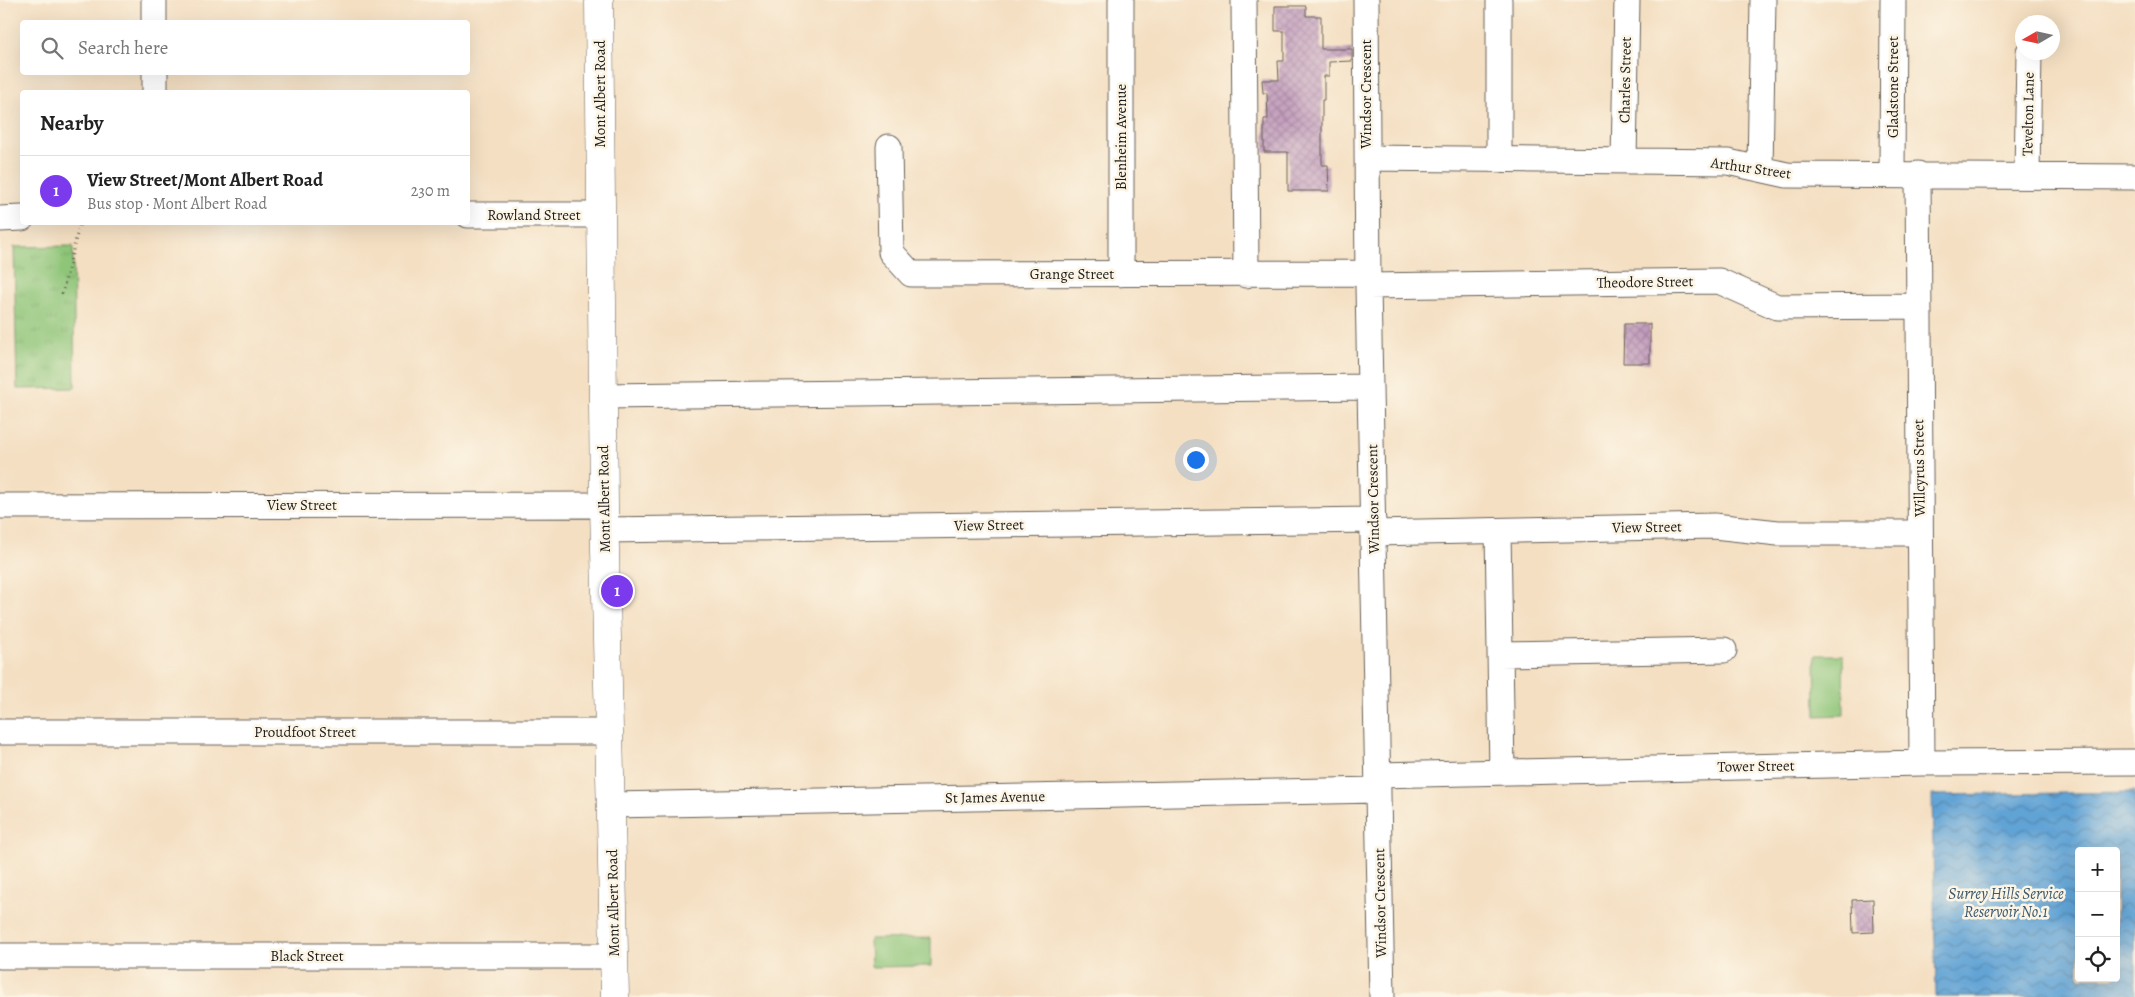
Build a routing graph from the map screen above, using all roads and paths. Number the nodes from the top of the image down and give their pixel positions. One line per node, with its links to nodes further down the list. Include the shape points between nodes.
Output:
1 (154, 0): 10 (street)
2 (599, 0): 24 (main road, Mont Albert Road)
3 (1121, 0): 28 (street, Blenheim Avenue)
4 (1244, 0): 29 (street)
5 (1366, 0): 15 (street, Windsor Crescent)
6 (1499, 0): 16 (street)
7 (1627, 0): 17 (street, Charles Street)
8 (1763, 0): 18 (street)
9 (1893, 0): 19 (street, Gladstone Street)
10 (154, 20)
11 (2029, 60): 21 (street, Tevelton Lane)
12 (155, 75): 13 (street)
13 (155, 90)
14 (889, 147): 28 (street, Grange Street, via 891,252 911,274)
15 (1367, 158): 16 (street, Arthur Street); 30 (street, Windsor Crescent)
16 (1499, 160): 17 (street, Arthur Street)
17 (1624, 161): 18 (street, Arthur Street, via 1728,162)
18 (1760, 169): 19 (street, Arthur Street, via 1788,175)
19 (1892, 174): 20 (street, Arthur Street)
20 (1918, 174): 21 (street, Arthur Street); 32 (street, Willcyrus Street)
21 (2027, 176): 22 (street, Arthur Street)
22 (2135, 178)
23 (470, 215): 24 (street, Rowland Street)
24 (601, 215): 34 (main road, Mont Albert Road)
25 (20, 218): 26 (street)
26 (0, 219)
27 (79, 225): 31 (path)
28 (1121, 274): 29 (street, Grange Street)
29 (1246, 275): 30 (street, Grange Street)
30 (1368, 280): 32 (street, Theodore Street, via 1719,281 1777,307); 33 (street, Windsor Crescent)
31 (62, 294)
32 (1917, 306): 39 (street, Willcyrus Street)
33 (1370, 387): 34 (street); 37 (street, Windsor Crescent)
34 (603, 396): 36 (main road, Mont Albert Road)
35 (0, 506): 36 (street, View Street)
36 (605, 517): 37 (street, View Street); 43 (main road, Mont Albert Road)
37 (1373, 527): 38 (street, View Street); 47 (street, Windsor Crescent)
38 (1498, 530): 39 (street, View Street, via 1714,526 1778,533); 41 (street)
39 (1920, 533): 45 (street, Willcyrus Street)
40 (1724, 650): 41 (street)
41 (1500, 654): 46 (street)
42 (0, 732): 43 (street, Proudfoot Street)
43 (610, 732): 48 (main road, Mont Albert Road)
44 (2135, 762): 45 (street, Tower Street)
45 (1922, 763): 46 (street, Tower Street)
46 (1502, 772): 47 (street, Tower Street)
47 (1378, 782): 48 (street, St James Avenue); 52 (street, Windsor Crescent)
48 (612, 805): 50 (main road, Mont Albert Road)
49 (0, 956): 50 (street, Black Street)
50 (614, 956): 51 (main road, Mont Albert Road)
51 (615, 997)
52 (1382, 997)

